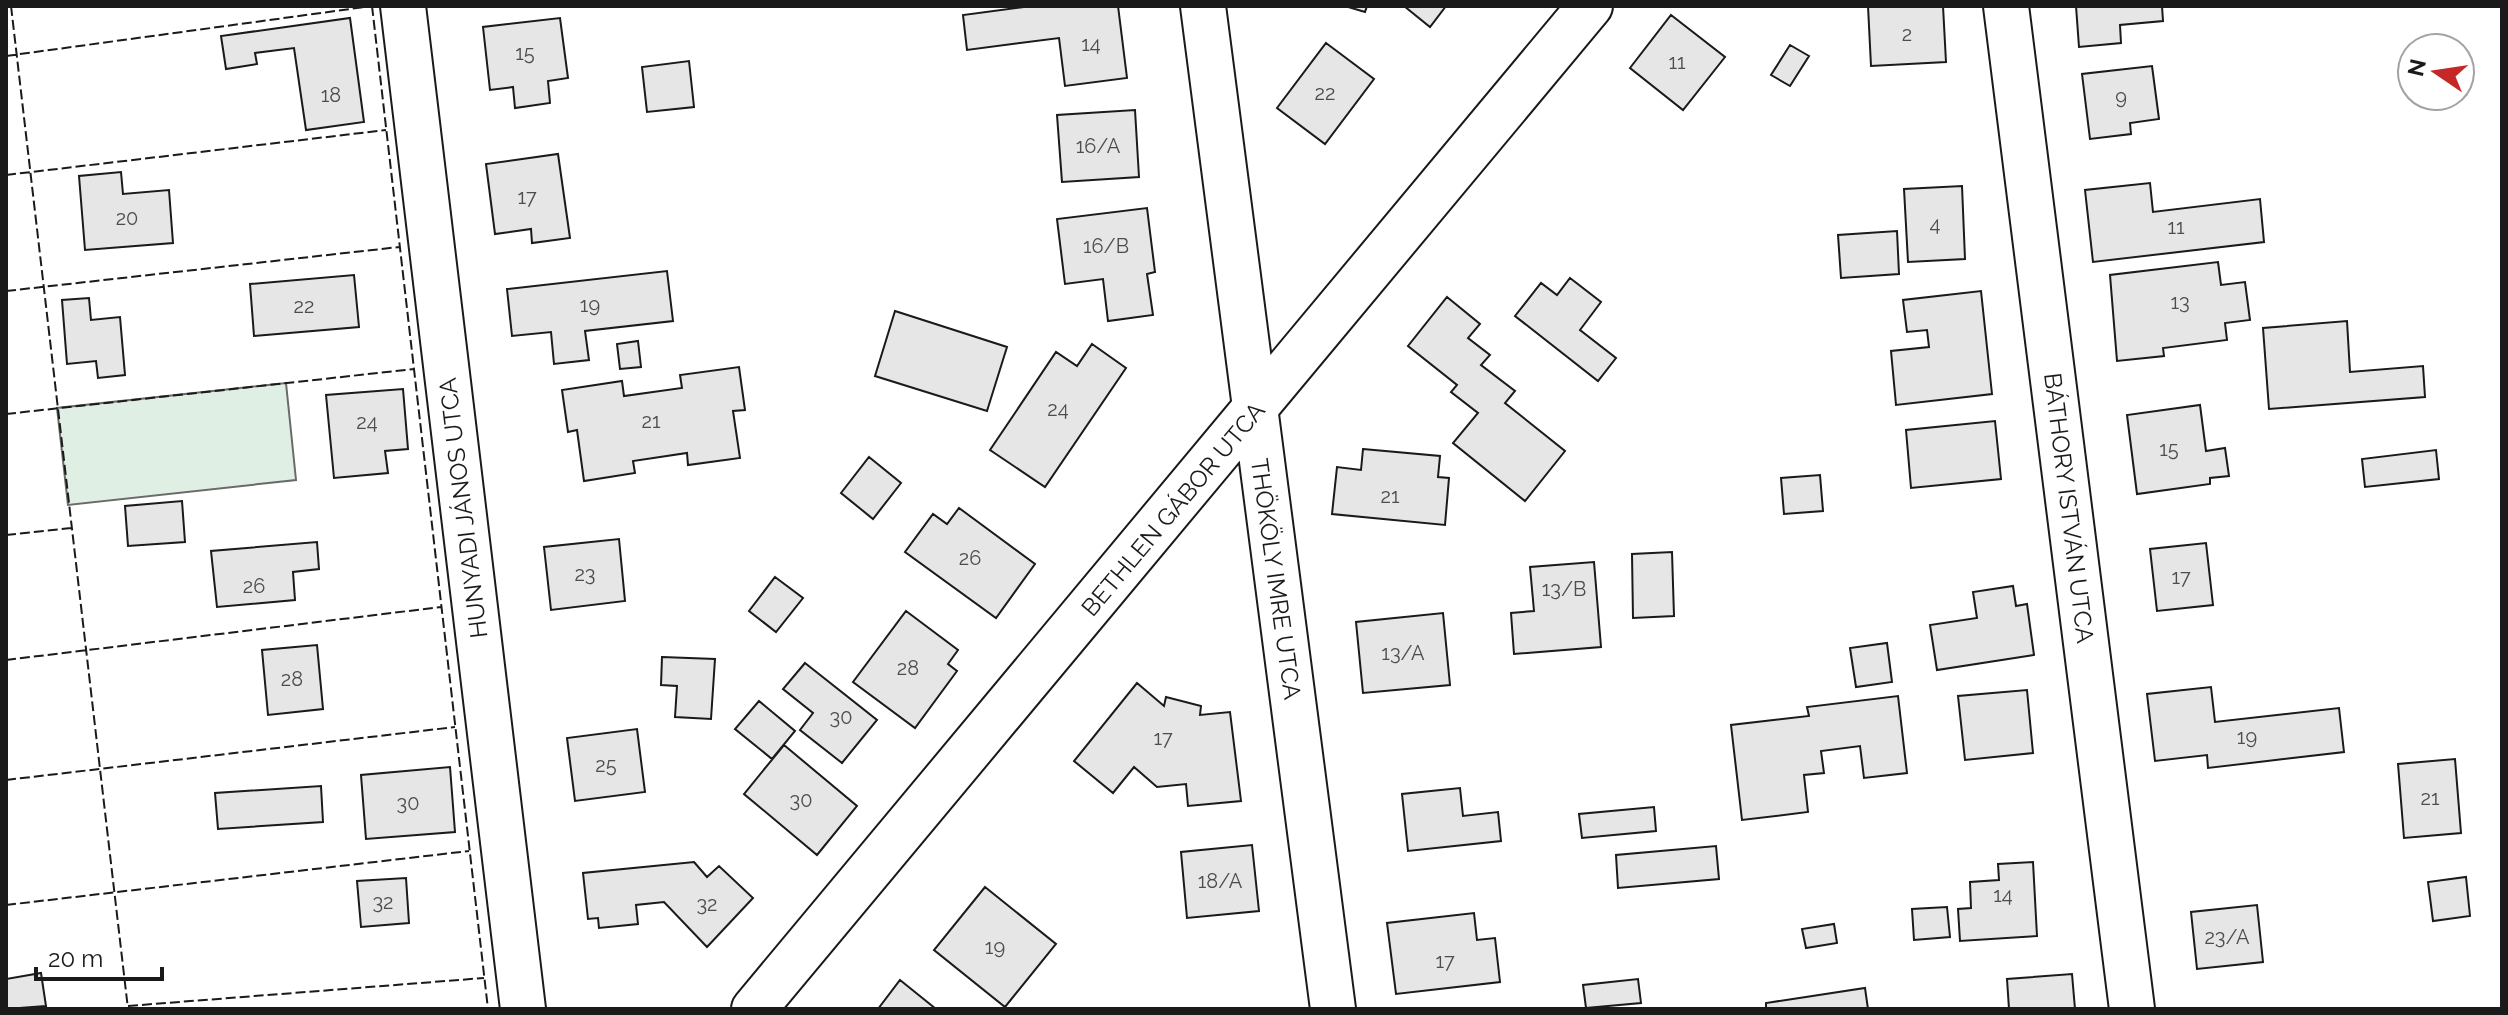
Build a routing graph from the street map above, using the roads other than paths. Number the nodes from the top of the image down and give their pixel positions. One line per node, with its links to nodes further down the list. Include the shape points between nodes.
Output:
1 (403, 6): 6 (street, HUNYADI JÁNOS UTCA)
2 (1203, 6): 5 (street, THÖKÖLY IMRE UTCA)
3 (1590, 6): 5 (street, BETHLEN GÁBOR UTCA)
4 (2006, 6): 9 (street, BÁTHORY ISTVÁN UTCA)
5 (1254, 412): 7 (street, BETHLEN GÁBOR UTCA); 8 (street, THÖKÖLY IMRE UTCA)
6 (523, 1009)
7 (754, 1009)
8 (1333, 1009)
9 (2132, 1009)

